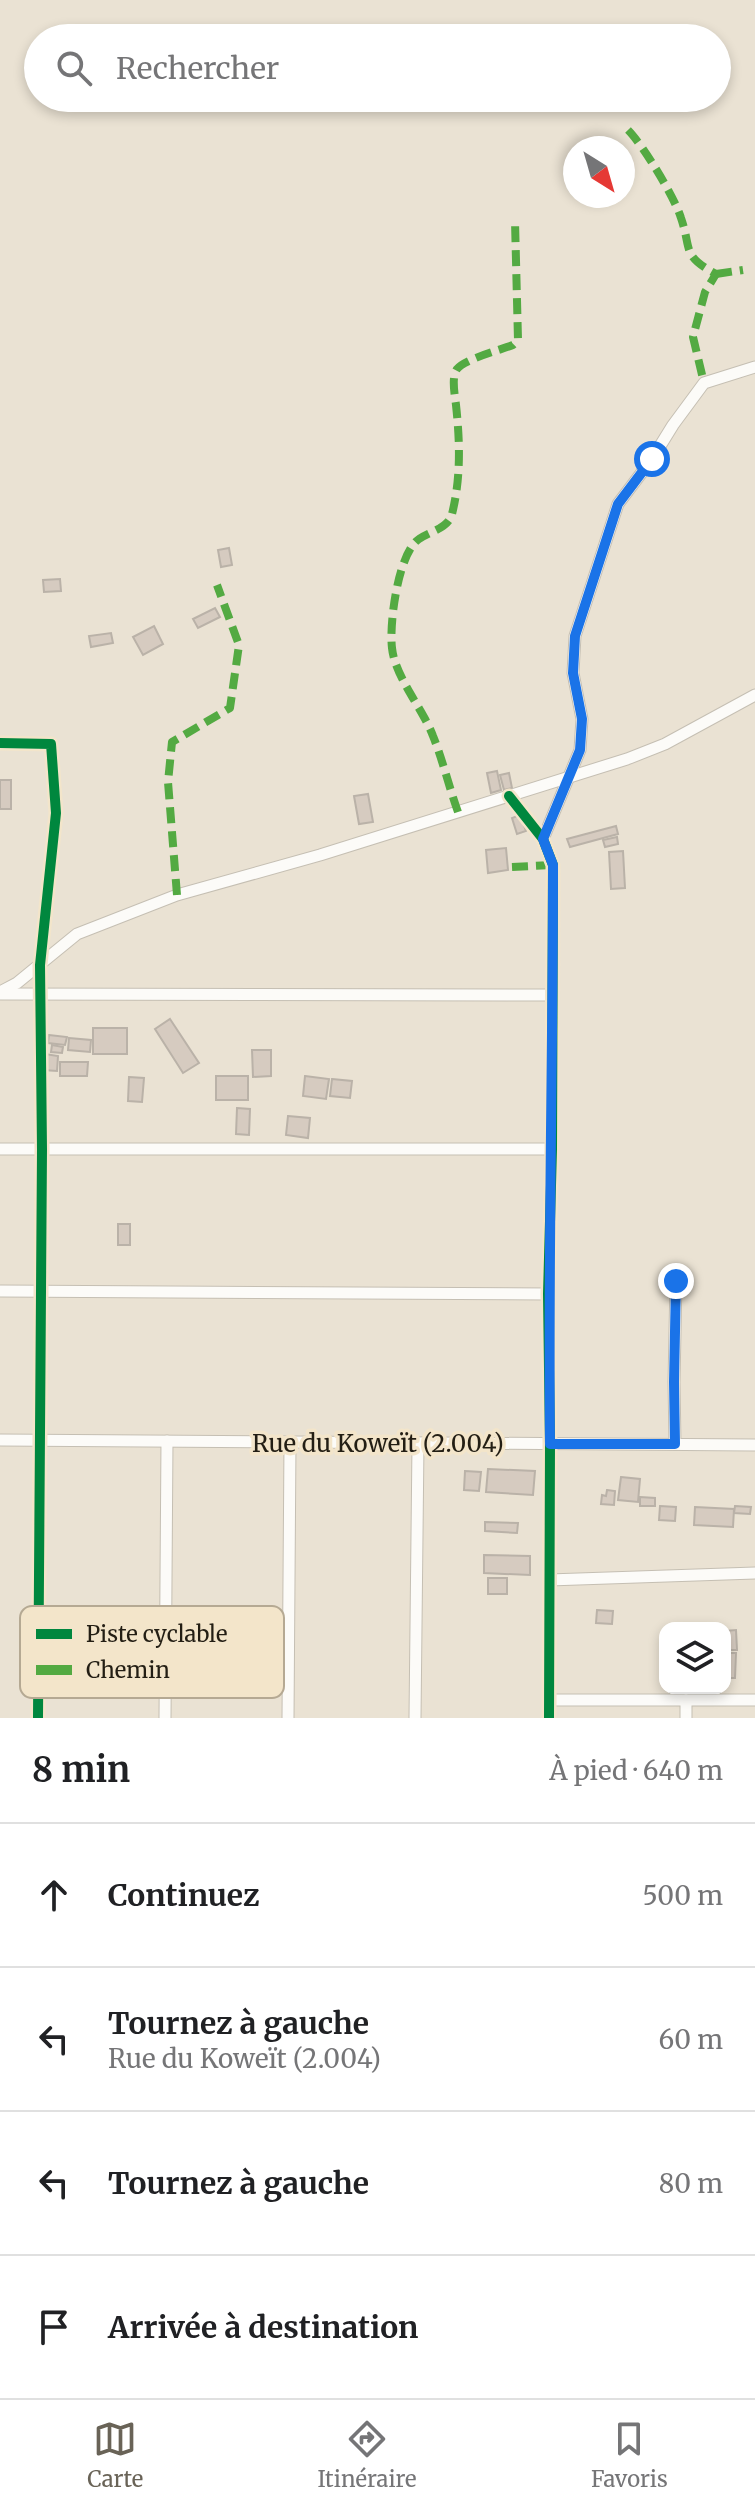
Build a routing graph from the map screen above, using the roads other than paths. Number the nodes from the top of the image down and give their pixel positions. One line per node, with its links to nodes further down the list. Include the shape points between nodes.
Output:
1 (755, 367): 4 (street, via 704,383 618,504 575,636 573,673 582,719 580,750)
2 (755, 695): 4 (street, via 665,744)
3 (0, 743): 7 (street, via 51,744 56,813)
4 (568, 779): 5 (street); 6 (street)
5 (509, 796): 6 (street); 7 (street, via 177,895 77,934)
6 (543, 839): 10 (street, via 553,865)
7 (40, 965): 8 (street); 9 (street)
8 (0, 993): 9 (street)
9 (41, 994): 10 (street); 12 (street)
10 (552, 995): 13 (street)
11 (0, 1149): 12 (street)
12 (42, 1149): 13 (street); 16 (street)
13 (552, 1149): 17 (street)
14 (676, 1281): 24 (street)
15 (0, 1291): 16 (street)
16 (40, 1291): 17 (street); 19 (street)
17 (548, 1294): 23 (street)
18 (0, 1440): 19 (street, Rue du Koweït (2.004))
19 (39, 1441): 20 (street, Rue du Koweït (2.004)); 28 (street)
20 (167, 1441): 21 (street, Rue du Koweït (2.004)); 29 (street)
21 (290, 1442): 22 (street, Rue du Koweït (2.004)); 37 (street)
22 (418, 1443): 23 (street, Rue du Koweït (2.004)); 38 (street)
23 (550, 1444): 24 (street, Rue du Koweït (2.004)); 27 (street)
24 (675, 1444): 25 (street, Rue du Koweït (2.004))
25 (755, 1445)
26 (755, 1573): 27 (street)
27 (549, 1580): 32 (street)
28 (38, 1606)
29 (166, 1606)
30 (38, 1698): 35 (street)
31 (165, 1698): 36 (street)
32 (549, 1700): 33 (street); 39 (street)
33 (686, 1700): 34 (street); 40 (street)
34 (755, 1700)
35 (38, 1718)
36 (165, 1718)
37 (288, 1718)
38 (415, 1718)
39 (549, 1718)
40 (686, 1718)

